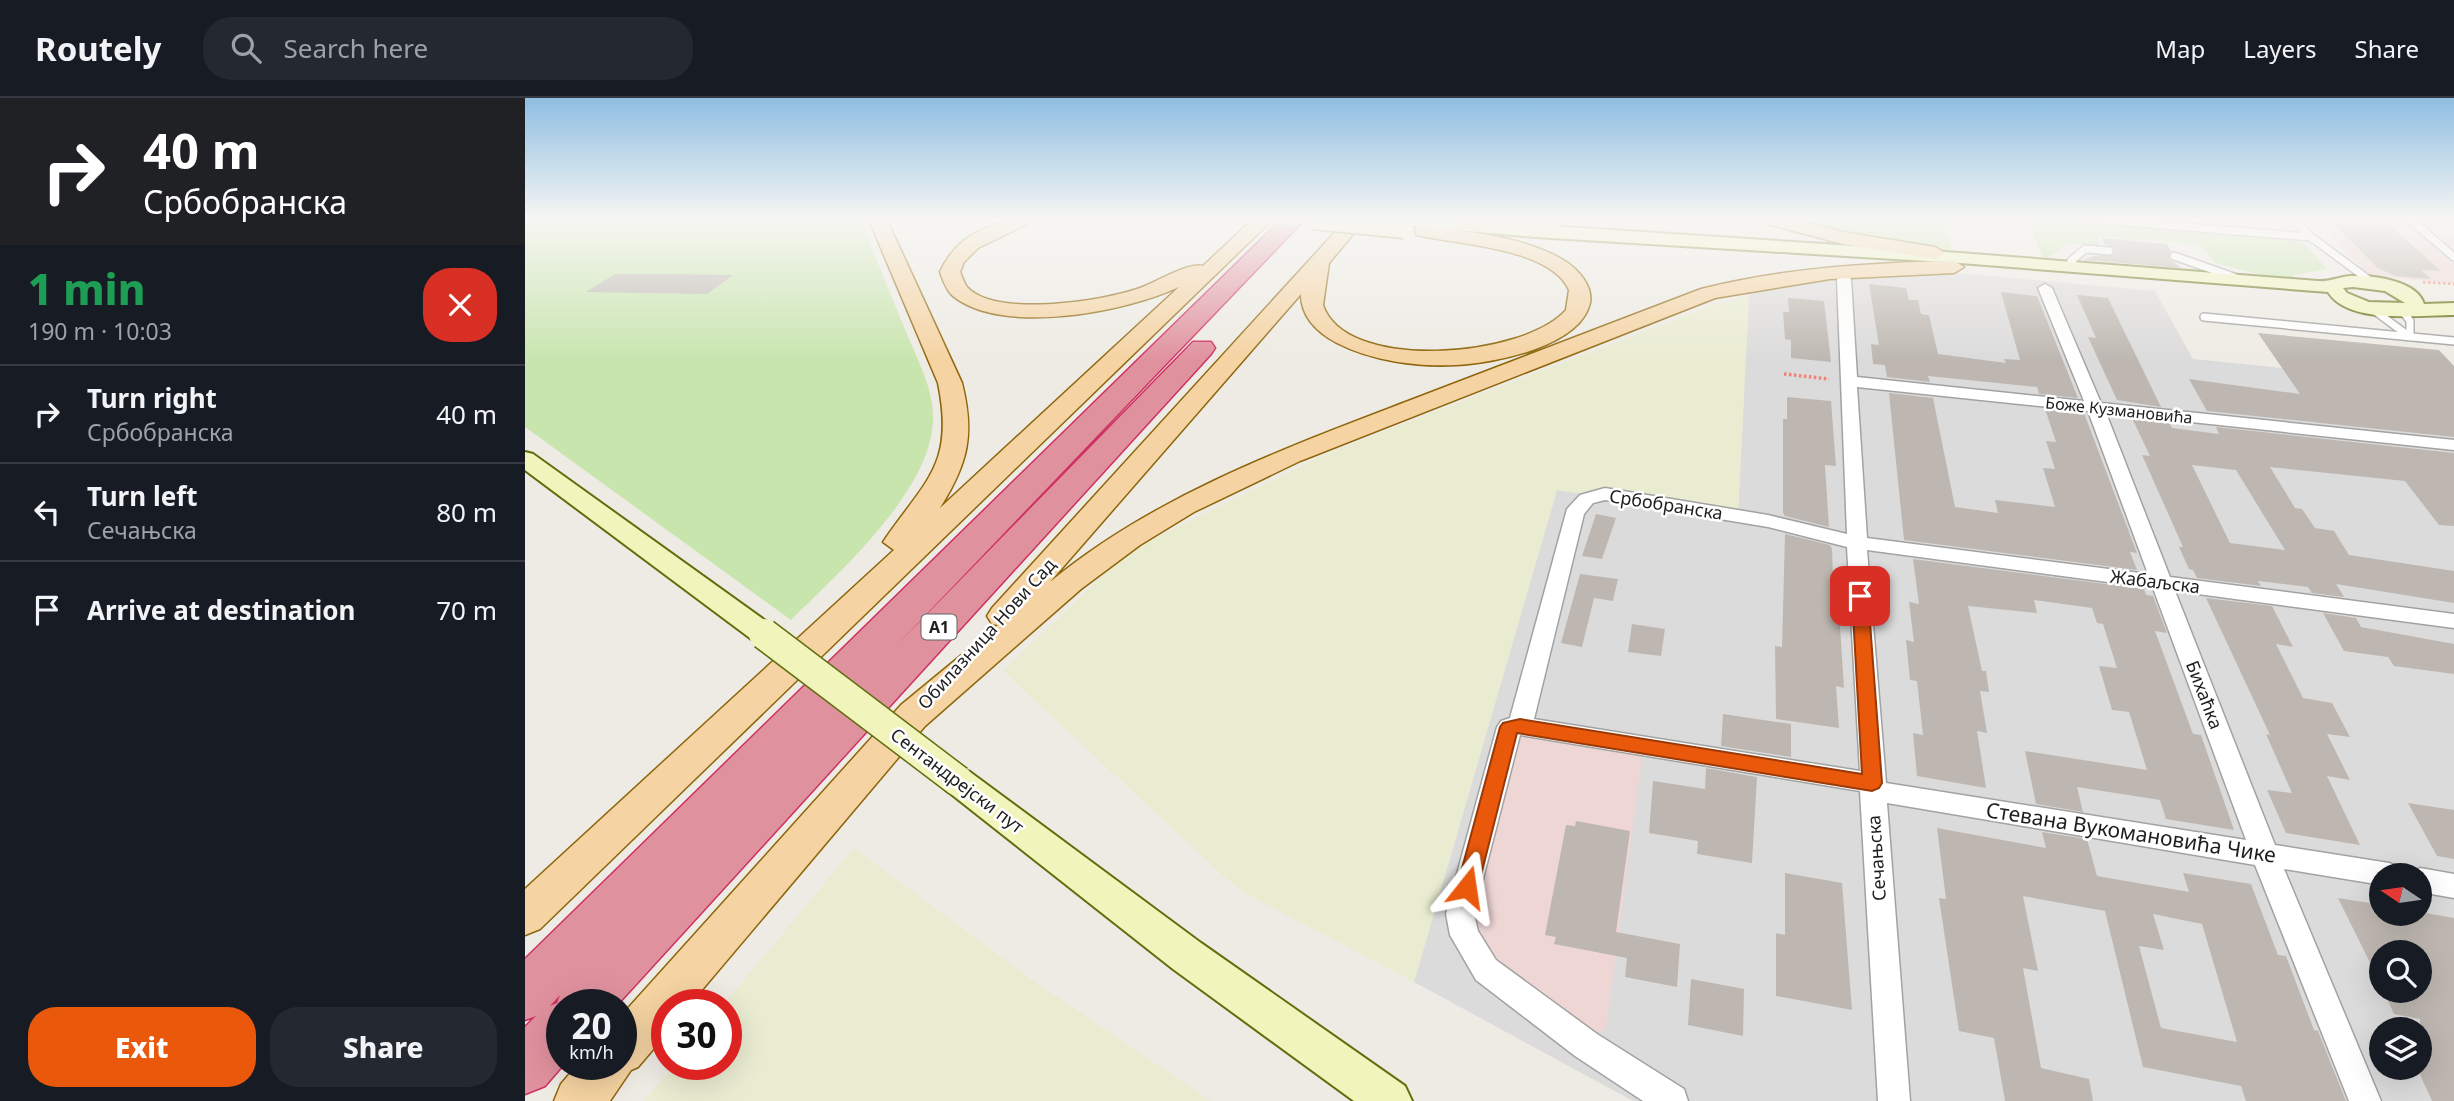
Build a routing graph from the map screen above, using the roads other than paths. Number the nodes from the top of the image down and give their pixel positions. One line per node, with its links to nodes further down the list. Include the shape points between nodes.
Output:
1 (900, 267): 38 (main road, via 945,364 958,408 957,436 937,493 848,595)
2 (953, 267): 3 (main road, via 952,282 983,302 1013,309 1054,310 1153,291)
3 (1199, 267)
4 (1214, 267): 38 (main road)
5 (1248, 267): 48 (highway, A1)
6 (1278, 267): 47 (highway, A1)
7 (1316, 267): 39 (main road, Обилазница Нови Сад)
8 (1318, 267): 9 (main road, via 1312,304 1321,320 1341,336 1389,352 1445,357 1496,352 1547,335 1575,312 1580,299 1578,286)
9 (1558, 267)
10 (1884, 267): 39 (main road, via 1770,278 1707,293 1291,455 1184,506 1120,545 1042,604)
11 (2016, 267): 23 (main road)
12 (2066, 267): 13 (main road)
13 (2070, 267): 19 (main road)
14 (2204, 267): 19 (lane)
15 (2340, 267): 18 (lane)
16 (2351, 267): 20 (lane)
17 (1844, 279): 31 (street, Сечањска)
18 (2354, 281): 20 (main road); 23 (main road)
19 (2246, 282): 23 (main road)
20 (2374, 284): 22 (main road)
21 (2045, 288): 32 (street, Бихаћка)
22 (2399, 290): 24 (main road); 26 (main road, via 2414,300)
23 (2340, 293): 25 (main road)
24 (2454, 300)
25 (2371, 308): 26 (main road); 29 (lane)
26 (2407, 309): 27 (main road); 29 (lane)
27 (2454, 309)
28 (2204, 317): 29 (lane)
29 (2410, 337): 30 (lane)
30 (2454, 341)
31 (1849, 381): 32 (street, Боже Кузмановића); 35 (street, Сечањска)
32 (2095, 407): 33 (street, Боже Кузмановића); 36 (street, Бихаћка)
33 (2454, 445)
34 (525, 459): 54 (main road, Сентандрејски пут, bridge, via 764,634 1187,956)
35 (1857, 543): 36 (street, Жабаљска); 40 (street, Србобранска, via 1768,521 1605,494 1588,497 1574,514); 41 (street, Сечањска)
36 (2162, 583): 37 (street, Жабаљска); 42 (street, Бихаћка)
37 (2454, 621)
38 (827, 632): 46 (main road)
39 (913, 716): 49 (main road, Обилазница Нови Сад)
40 (1520, 726): 41 (street); 55 (street, Србобранска, via 1509,727 1460,914 1464,935 1486,970 1586,1045)
41 (1872, 787): 42 (street, Стевана Вукомановића Чике); 56 (street, Сечањска)
42 (2265, 855): 43 (street, Стевана Вукомановића Чике); 57 (street, Бихаћка)
43 (2369, 872)
44 (2433, 882): 45 (street)
45 (2454, 886)
46 (525, 916)
47 (597, 989)
48 (525, 995)
49 (637, 1033)
50 (546, 1044): 51 (highway)
51 (525, 1066)
52 (596, 1080): 53 (main road)
53 (578, 1101)
54 (1390, 1101)
55 (1672, 1101)
56 (1894, 1101)
57 (2365, 1101)

